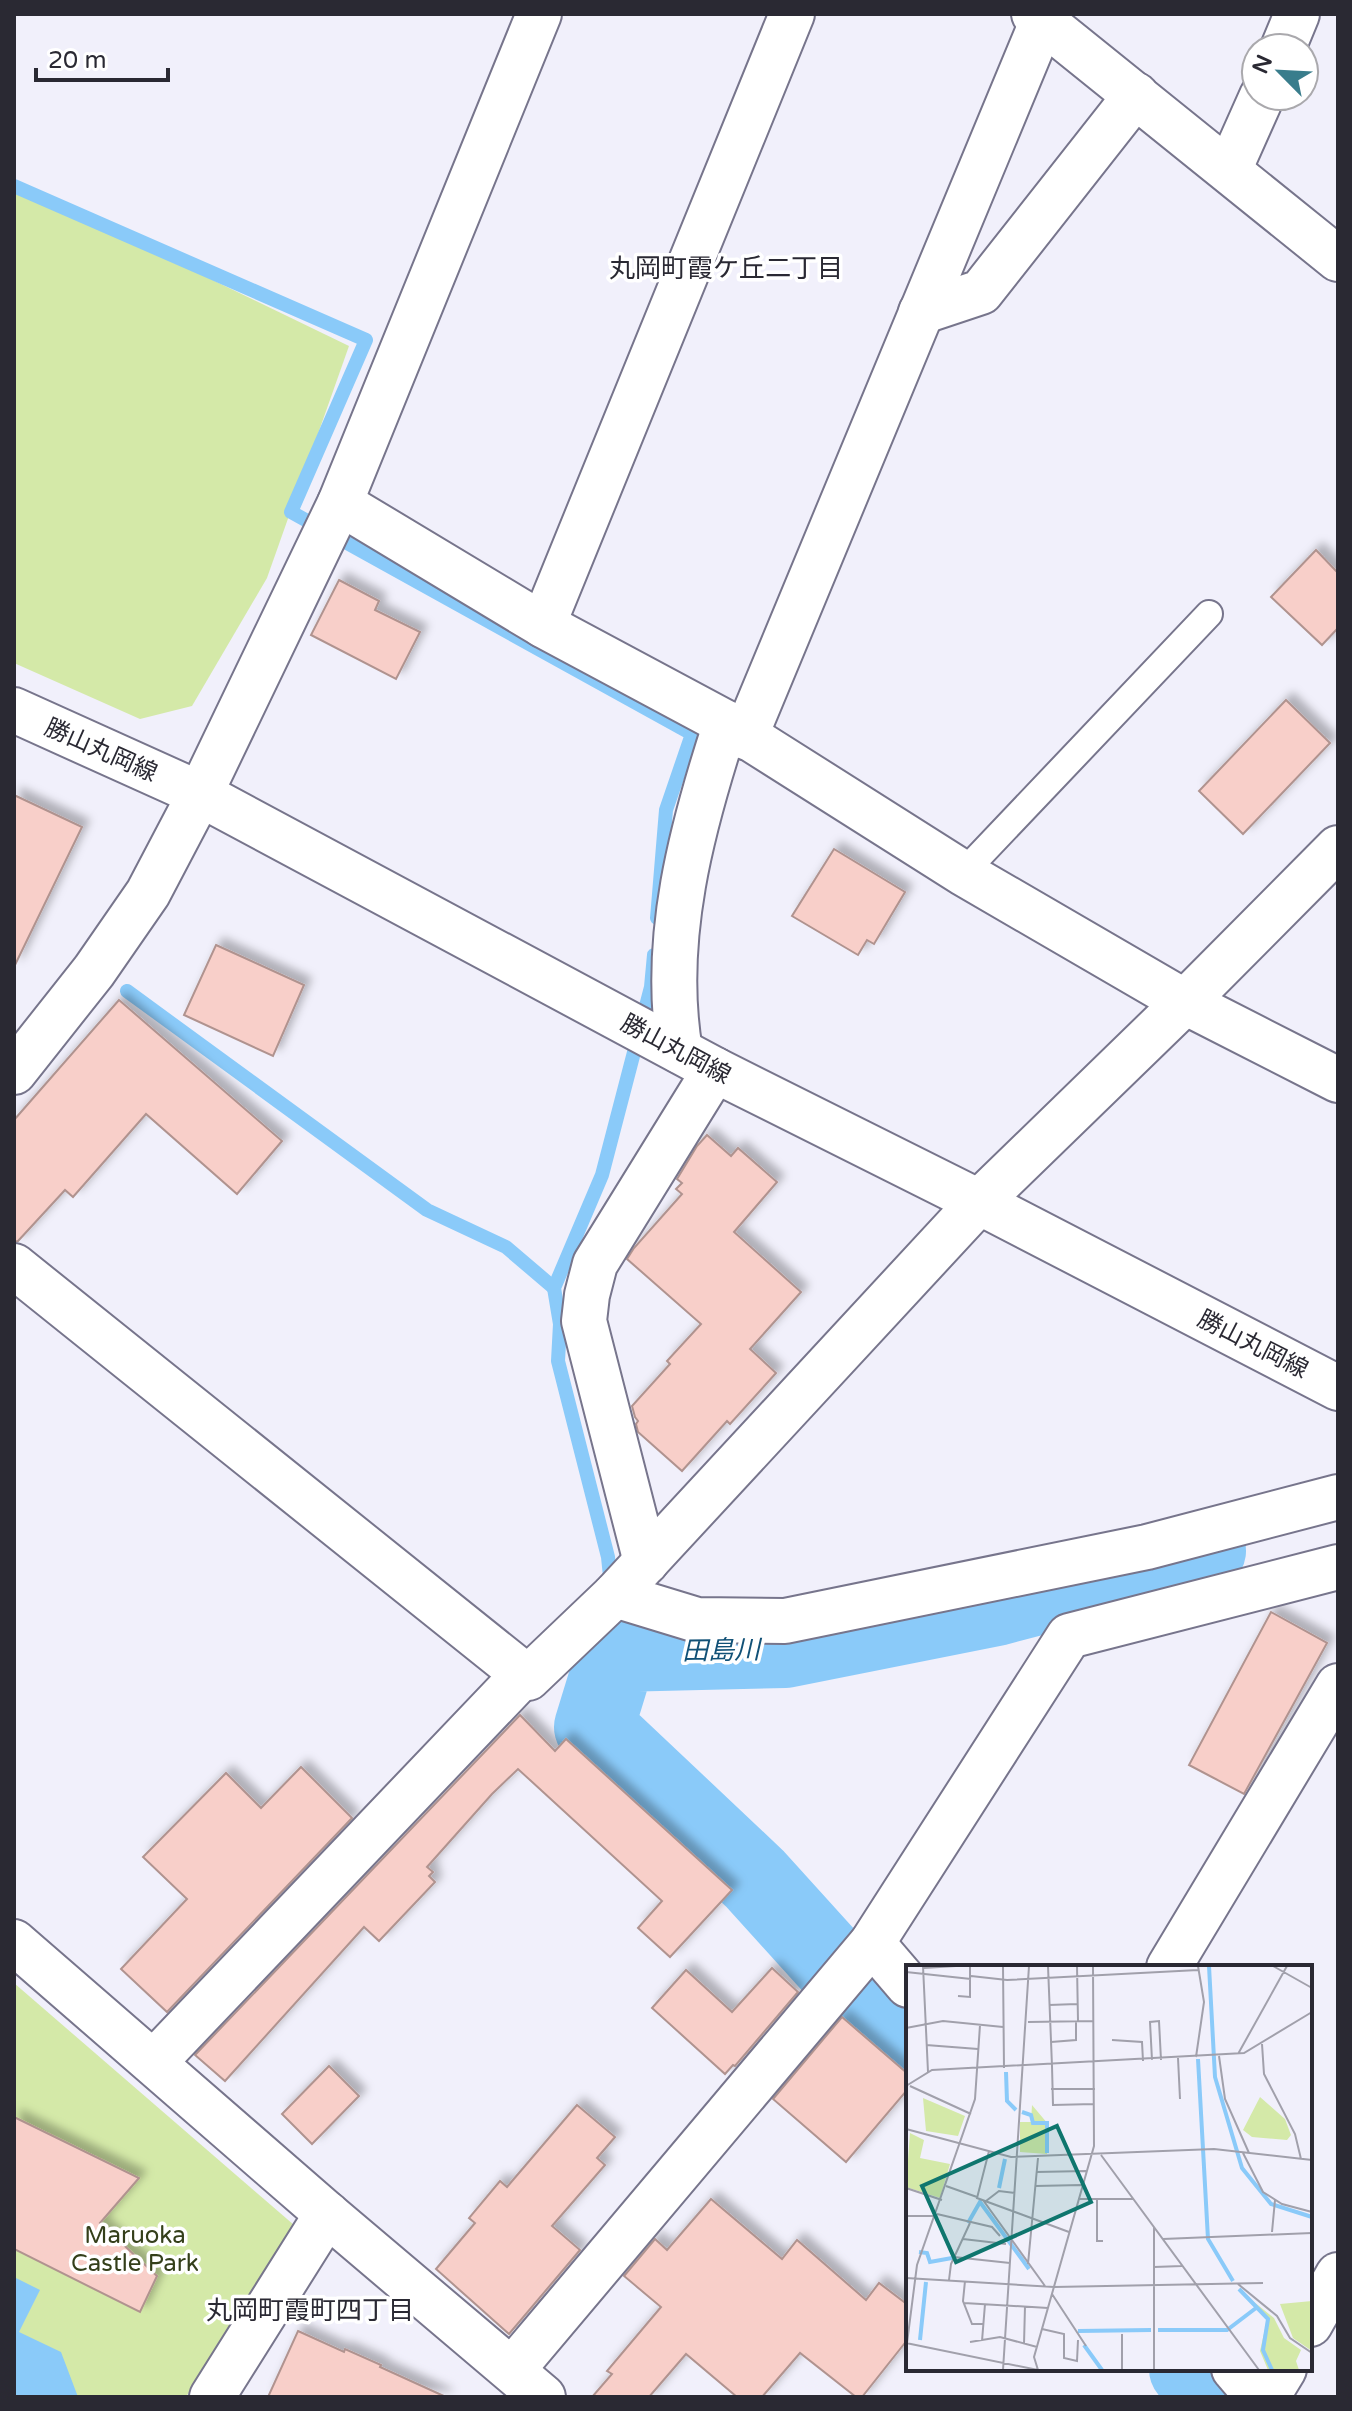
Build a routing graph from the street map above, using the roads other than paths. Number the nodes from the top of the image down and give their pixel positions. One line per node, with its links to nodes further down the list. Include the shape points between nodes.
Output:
1 (539, 14): 9 (street)
2 (792, 14): 11 (street)
3 (1038, 18): 4 (street); 8 (street)
4 (1136, 95): 6 (street); 8 (street, via 981,292)
5 (1255, 112): 6 (street)
6 (1229, 170): 7 (street)
7 (1338, 259)
8 (921, 312): 13 (street)
9 (340, 503): 11 (street); 14 (street)
10 (1209, 614): 16 (lane)
11 (543, 625): 13 (street)
12 (14, 710): 14 (street, 勝山丸岡線)
13 (736, 730): 16 (street); 18 (street, via 693,835 676,938 675,1021)
14 (200, 794): 18 (street, 勝山丸岡線); 19 (street, via 148,893)
15 (1338, 848): 17 (street)
16 (963, 873): 17 (street)
17 (1185, 1002): 20 (street); 21 (street)
18 (698, 1060): 21 (street, 勝山丸岡線); 25 (street, via 595,1264 584,1321)
19 (14, 1072)
20 (1338, 1080)
21 (979, 1202): 23 (street, 勝山丸岡線); 25 (street)
22 (14, 1266): 28 (street)
23 (1338, 1388)
24 (1338, 1497): 27 (street, via 1147,1547 785,1621 697,1620)
25 (646, 1562): 27 (street)
26 (1338, 1567): 31 (street, via 1069,1636)
27 (615, 1595): 28 (street, via 528,1678)
28 (524, 1674): 34 (street)
29 (1338, 1686): 32 (street)
30 (14, 1942): 34 (street)
31 (872, 1943): 33 (street); 40 (street)
32 (1170, 1965)
33 (906, 1983)
34 (154, 2062): 35 (street)
35 (327, 2214): 40 (street); 41 (street)
36 (1338, 2275): 37 (street)
37 (1312, 2320)
38 (1236, 2371): 42 (street)
39 (1283, 2371): 43 (street)
40 (530, 2388)
41 (212, 2397)
42 (1258, 2397)
43 (1267, 2397)

